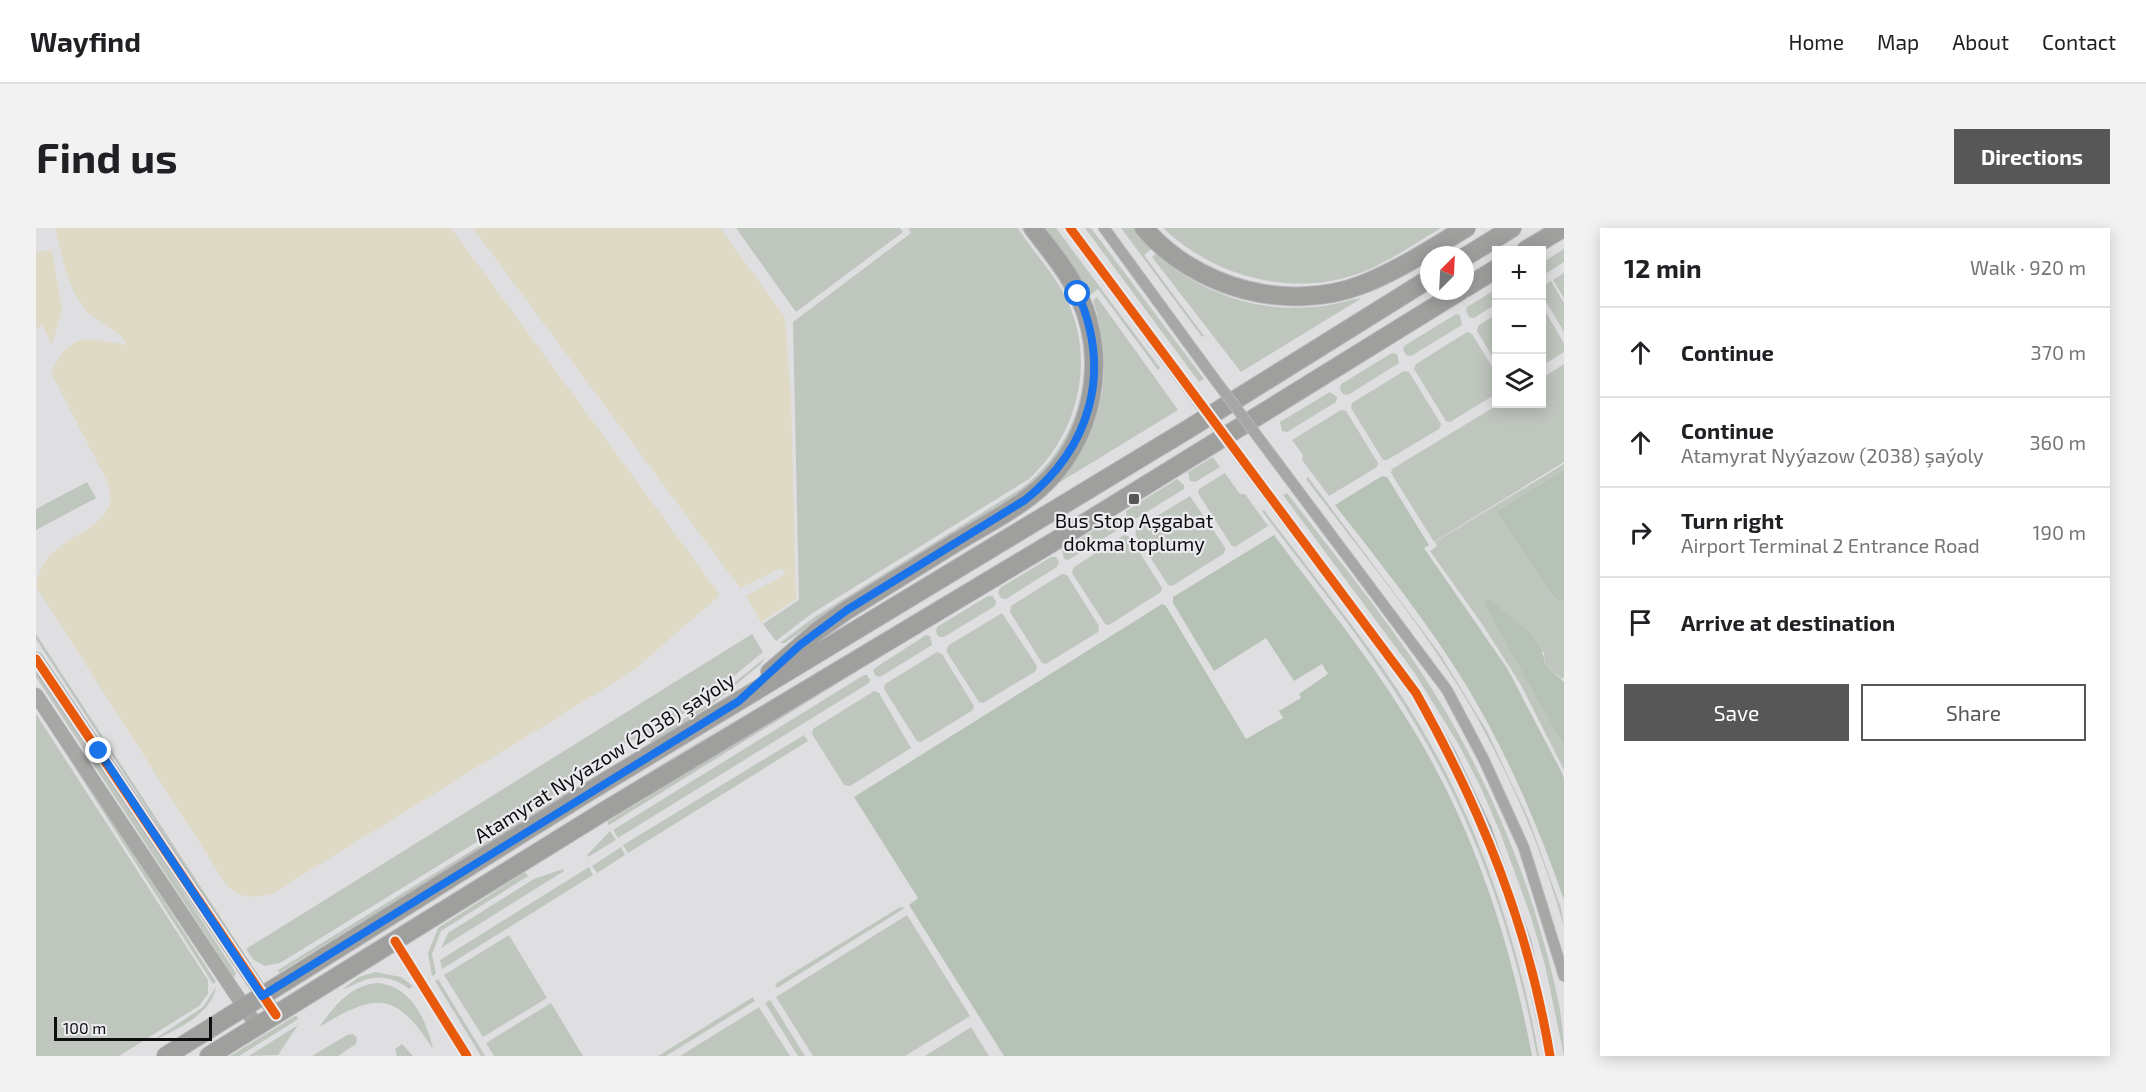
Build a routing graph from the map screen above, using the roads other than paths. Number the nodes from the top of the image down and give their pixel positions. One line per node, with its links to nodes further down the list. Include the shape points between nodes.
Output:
1 (1033, 228): 16 (main road, via 1069,278 1090,327 1093,388 1073,448 1025,500 847,610 800,645)
2 (1070, 228): 26 (street, bridge, via 1416,693 1485,829 1526,943)
3 (1104, 228): 18 (street, bridge, via 1447,690 1524,848)
4 (1144, 228): 5 (main road, via 1174,258 1208,277 1240,289 1302,296 1359,286)
5 (1466, 228)
6 (1512, 228): 9 (main road)
7 (1563, 228): 8 (main road)
8 (1533, 246)
9 (1474, 251)
10 (1492, 272): 11 (main road)
11 (1474, 283)
12 (1420, 285): 16 (main road, Atamyrat Nyýazow (2038) şaýoly)
13 (1445, 300): 17 (main road, via 1065,536)
14 (36, 659): 19 (street)
15 (36, 695): 20 (street)
16 (739, 701): 19 (main road, Atamyrat Nyýazow (2038) şaýoly)
17 (395, 941): 21 (main road); 25 (street)
18 (1564, 976)
19 (262, 996): 20 (main road, Atamyrat Nyýazow (2038) şaýoly); 21 (street)
20 (245, 1006): 22 (street); 23 (main road, Atamyrat Nyýazow (2038) şaýoly)
21 (276, 1015): 22 (main road)
22 (257, 1026): 24 (main road)
23 (166, 1056)
24 (209, 1056)
25 (467, 1056)
26 (1550, 1056)

